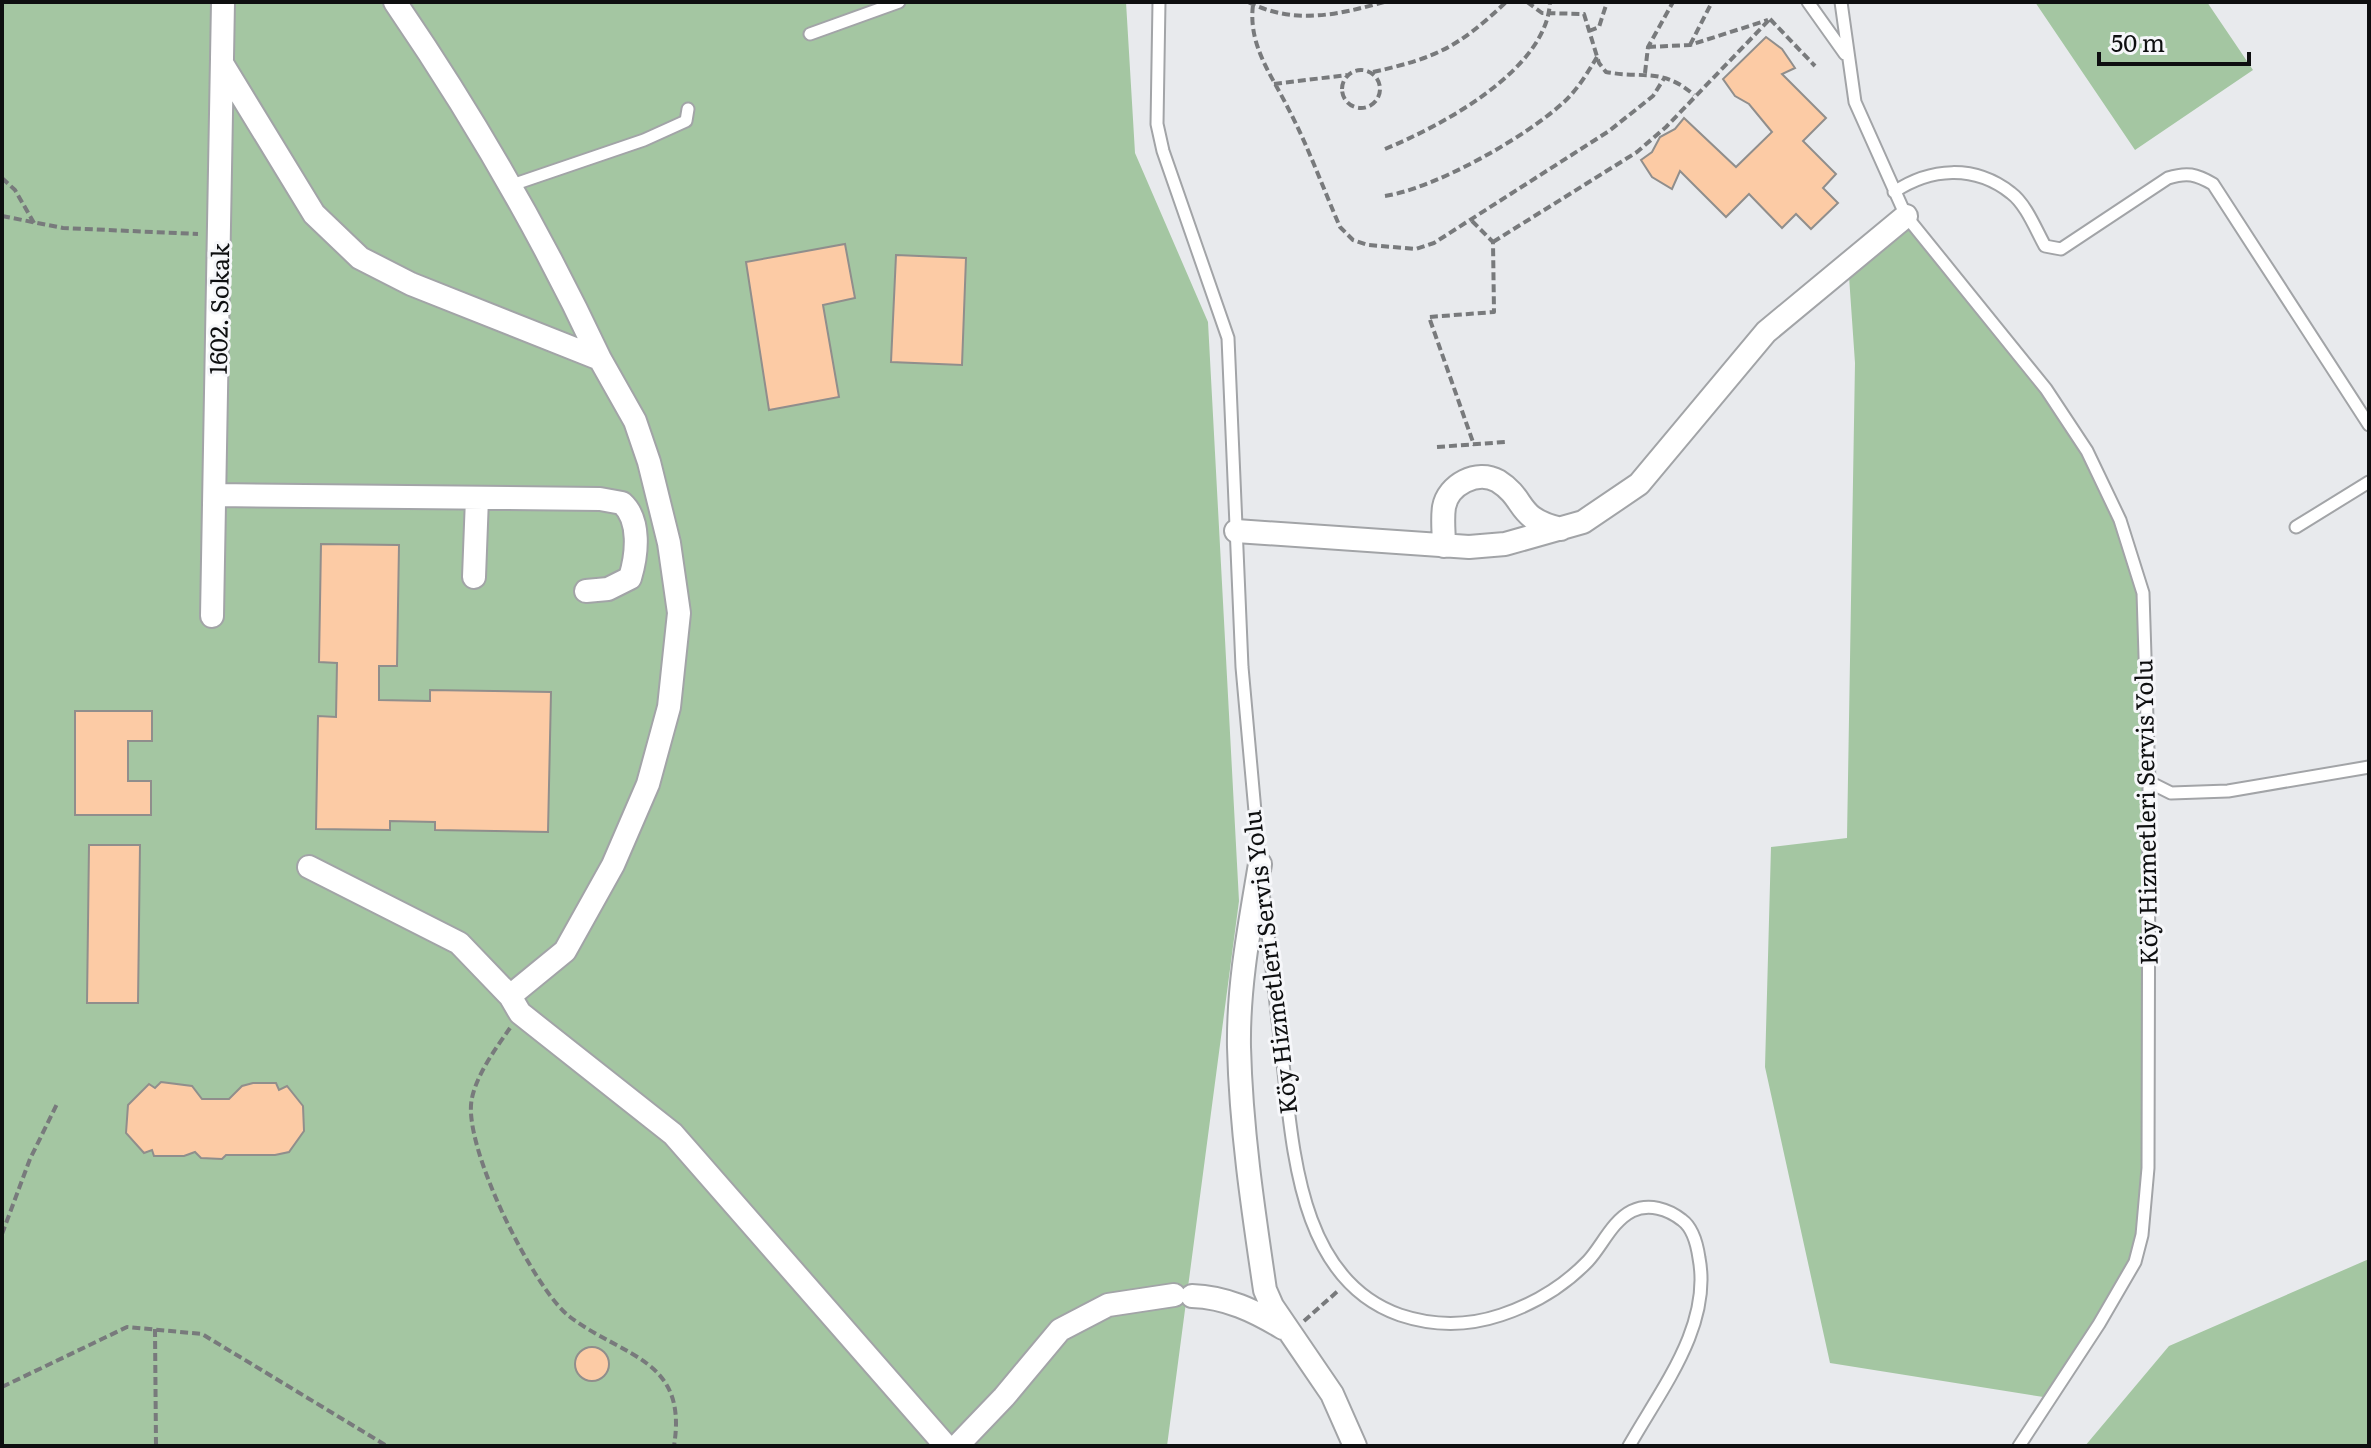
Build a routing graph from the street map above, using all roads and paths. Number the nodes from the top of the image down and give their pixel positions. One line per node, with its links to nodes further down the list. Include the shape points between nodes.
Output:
1 (223, 2): 23 (street, 1602. Sokak)
2 (395, 2): 34 (street, via 461,99)
3 (899, 2): 18 (lane)
4 (1159, 2): 54 (lane, Köy Hizmetleri Servis Yolu, via 1157,124 1228,338)
5 (1384, 2): 14 (path, via 1292,18)
6 (1506, 2): 25 (path, via 1464,40 1434,55)
7 (1527, 2): 15 (path)
8 (1550, 2): 15 (path)
9 (1607, 2): 17 (path, via 1599,27)
10 (1673, 2): 20 (path)
11 (1712, 2): 19 (path)
12 (1808, 2): 21 (lane)
13 (1841, 2): 21 (lane, Köy Hizmetleri Servis Yolu)
14 (1250, 3): 29 (path, via 1257,44)
15 (1549, 14): 17 (path, via 1584,14); 32 (path, via 1542,37 1507,75 1426,132)
16 (1770, 19): 19 (path); 24 (path); 30 (path)
17 (1589, 31): 22 (path)
18 (810, 34)
19 (1690, 45): 20 (path)
20 (1648, 47): 26 (path)
21 (1845, 54): 35 (lane, Köy Hizmetleri Servis Yolu, via 1855,102)
22 (1597, 57): 26 (path, via 1606,72); 36 (path, via 1567,99 1542,121 1428,185)
23 (223, 65): 41 (street, 1602. Sokak); 43 (street, via 314,214 360,258 411,284)
24 (1815, 66)
25 (1373, 72): 27 (path); 27 (path, via 1381,90 1375,102 1363,108 1346,100 1342,87)
26 (1645, 73): 28 (path)
27 (1347, 75): 29 (path)
28 (1665, 77): 30 (path); 39 (path, via 1653,96 1609,131)
29 (1274, 84): 39 (path, via 1340,227 1353,240 1416,249)
30 (1694, 95): 42 (path, via 1637,152)
31 (688, 109): 34 (lane, via 686,121 644,140)
32 (1385, 149)
33 (2, 178): 40 (path)
34 (509, 186): 43 (street)
35 (1894, 192): 38 (lane, Köy Hizmetleri Servis Yolu); 44 (lane, via 1918,176 1954,171 1984,178 2013,194 2052,250 2168,178 2198,175 2213,184)
36 (1385, 196)
37 (2, 216): 40 (path)
38 (1906, 216): 53 (street, via 1766,332 1639,484 1583,522); 61 (lane, Köy Hizmetleri Servis Yolu, via 2046,389 2105,485 2143,593)
39 (1472, 221): 42 (path)
40 (34, 223): 41 (path)
41 (222, 234): 50 (street, 1602. Sokak)
42 (1493, 242): 46 (path, via 1494,312 1429,317)
43 (600, 359): 64 (street, via 635,421 669,543 679,613 669,707 648,784 592,902 565,951)
44 (2369, 425)
45 (1505, 442): 46 (path)
46 (1474, 445): 47 (path)
47 (1437, 447)
48 (2369, 482): 52 (lane)
49 (1508, 490): 53 (street, via 1526,515); 55 (street, via 1508,532); 56 (street, via 1496,480 1477,476 1457,485 1444,505)
50 (215, 495): 51 (street); 59 (street, 1602. Sokak)
51 (477, 498): 57 (street); 58 (street, via 622,503 634,519 630,578 608,589)
52 (2296, 527)
53 (1562, 529): 55 (street)
54 (1236, 531): 56 (street); 62 (lane, Köy Hizmetleri Servis Yolu, via 1249,775)
55 (1493, 545): 56 (street)
56 (1444, 546)
57 (474, 577)
58 (586, 591)
59 (212, 616)
60 (2369, 767): 61 (lane, via 2228,791 2171,793)
61 (2149, 782): 78 (lane, Köy Hizmetleri Servis Yolu, via 2148,1168 2142,1235 2135,1262 2099,1324)
62 (1260, 864): 67 (lane, Köy Hizmetleri Servis Yolu, via 1295,1164 1316,1232); 69 (street, via 1244,962 1239,1044 1246,1157 1265,1290)
63 (309, 867): 64 (street, via 459,943)
64 (515, 1004): 73 (path, via 471,1099 476,1150 489,1187 550,1297 570,1317 665,1378 677,1407); 74 (street, via 673,1134)
65 (57, 1104): 66 (path)
66 (2, 1234)
67 (1347, 1281): 69 (path, via 1311,1317); 77 (lane, Köy Hizmetleri Servis Yolu, via 1385,1310 1422,1323 1498,1316 1534,1302 1566,1281 1631,1211 1652,1206 1673,1213 1688,1225 1697,1247 1703,1276 1700,1303 1691,1336)
68 (155, 1329): 70 (path, via 127,1327); 71 (path); 72 (path, via 202,1334)
69 (1288, 1331): 75 (street, via 1252,1309 1209,1296 1157,1295 1108,1305 1060,1330); 76 (street, via 1332,1394)
70 (2, 1387)
71 (156, 1446)
72 (387, 1446)
73 (674, 1446)
74 (946, 1446)
75 (957, 1446)
76 (1355, 1446)
77 (1629, 1446)
78 (2019, 1446)

